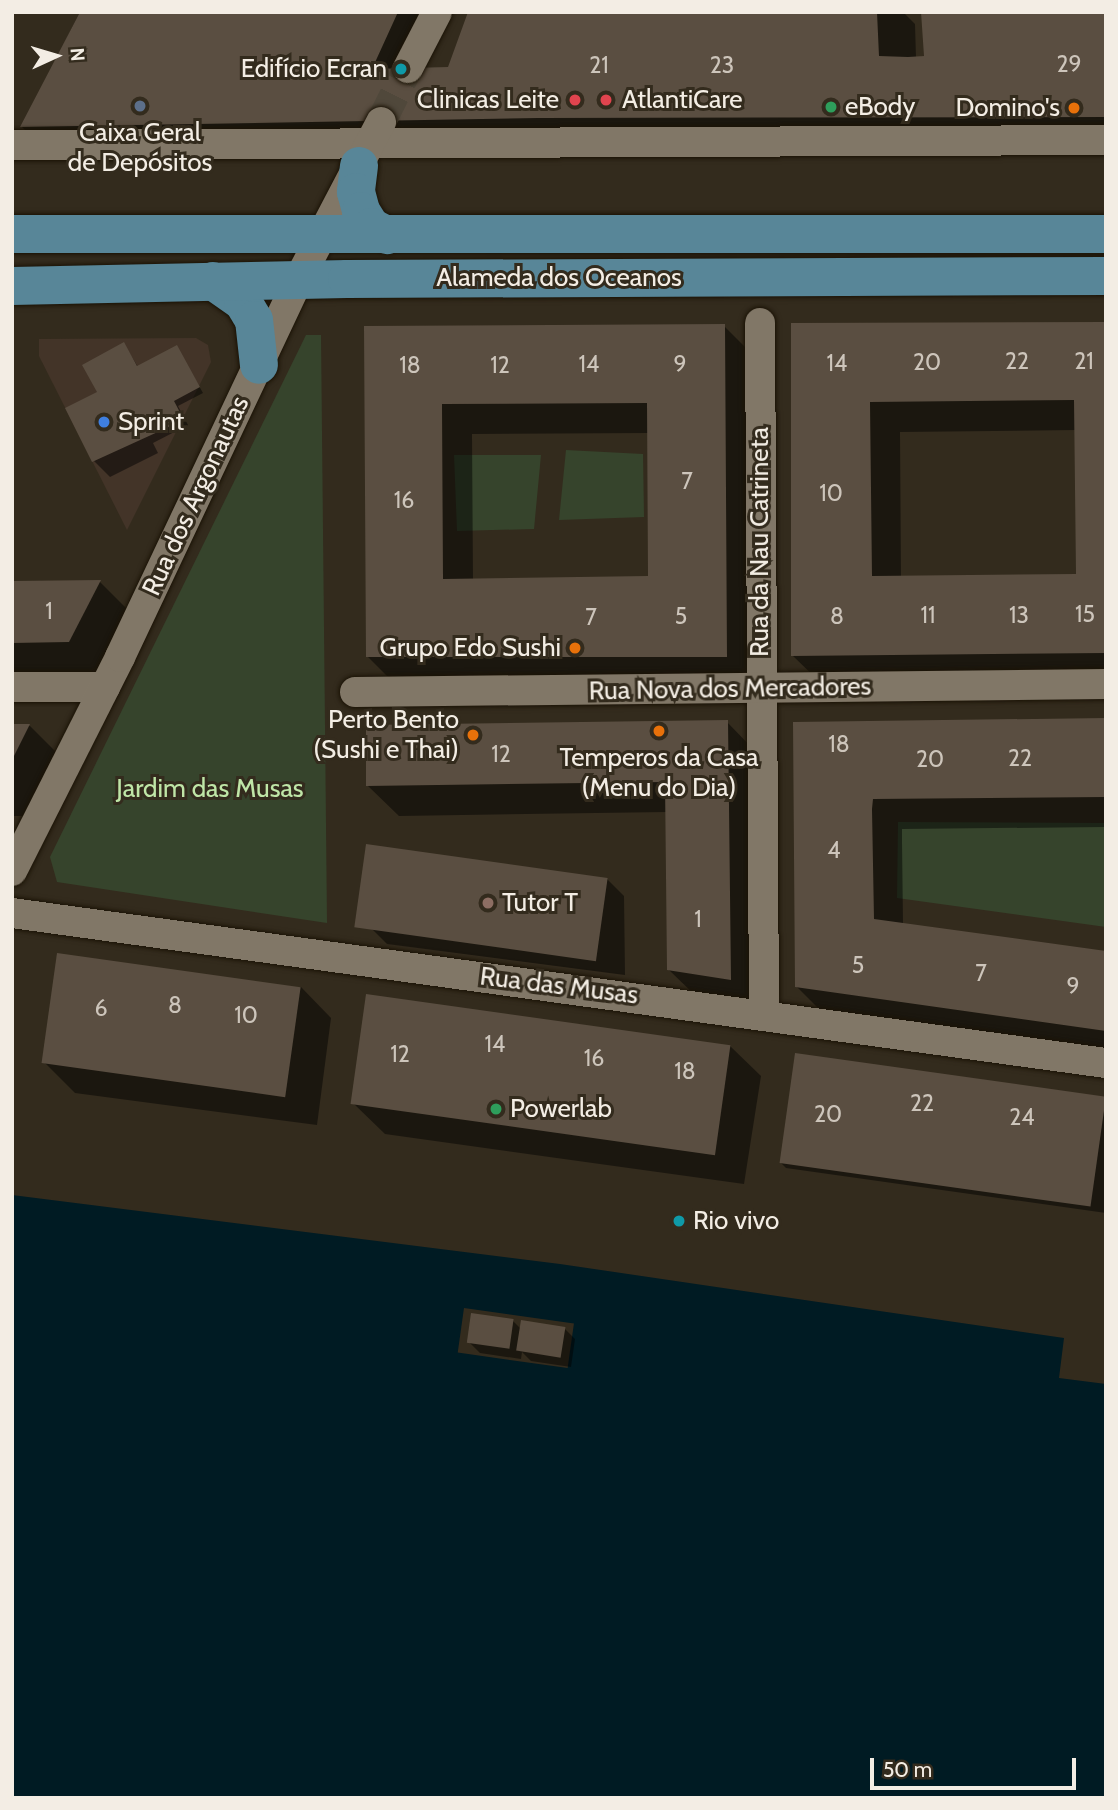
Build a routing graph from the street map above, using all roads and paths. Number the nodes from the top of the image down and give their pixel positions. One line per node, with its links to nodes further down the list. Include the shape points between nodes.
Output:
1 (437, 12): 2 (street)
2 (408, 68)
3 (1106, 140): 4 (street)
4 (370, 144): 5 (street); 8 (street, Rua dos Argonautas); 9 (main road, via 356,192 371,227)
5 (12, 145)
6 (12, 234): 8 (main road, Alameda dos Oceanos)
7 (1106, 234): 9 (main road, Alameda dos Oceanos)
8 (322, 235): 9 (main road, Alameda dos Oceanos); 11 (street, Rua dos Argonautas)
9 (387, 235)
10 (1106, 276): 11 (main road, Alameda dos Oceanos)
11 (299, 279): 12 (main road, Alameda dos Oceanos); 15 (street, Rua dos Argonautas)
12 (213, 281): 13 (main road, Alameda dos Oceanos); 15 (main road, via 243,302 254,320)
13 (12, 286)
14 (760, 323): 19 (street, Rua da Nau Catrineta)
15 (258, 365): 18 (street, Rua dos Argonautas)
16 (1106, 684): 19 (street, Rua Nova dos Mercadores)
17 (12, 687): 18 (street)
18 (105, 687): 21 (street, Rua dos Argonautas)
19 (761, 690): 20 (street, Rua Nova dos Mercadores); 23 (street, Rua da Nau Catrineta)
20 (355, 692)
21 (12, 871)
22 (12, 913): 23 (street, Rua das Musas)
23 (764, 1013): 24 (street, Rua das Musas)
24 (1106, 1063)

